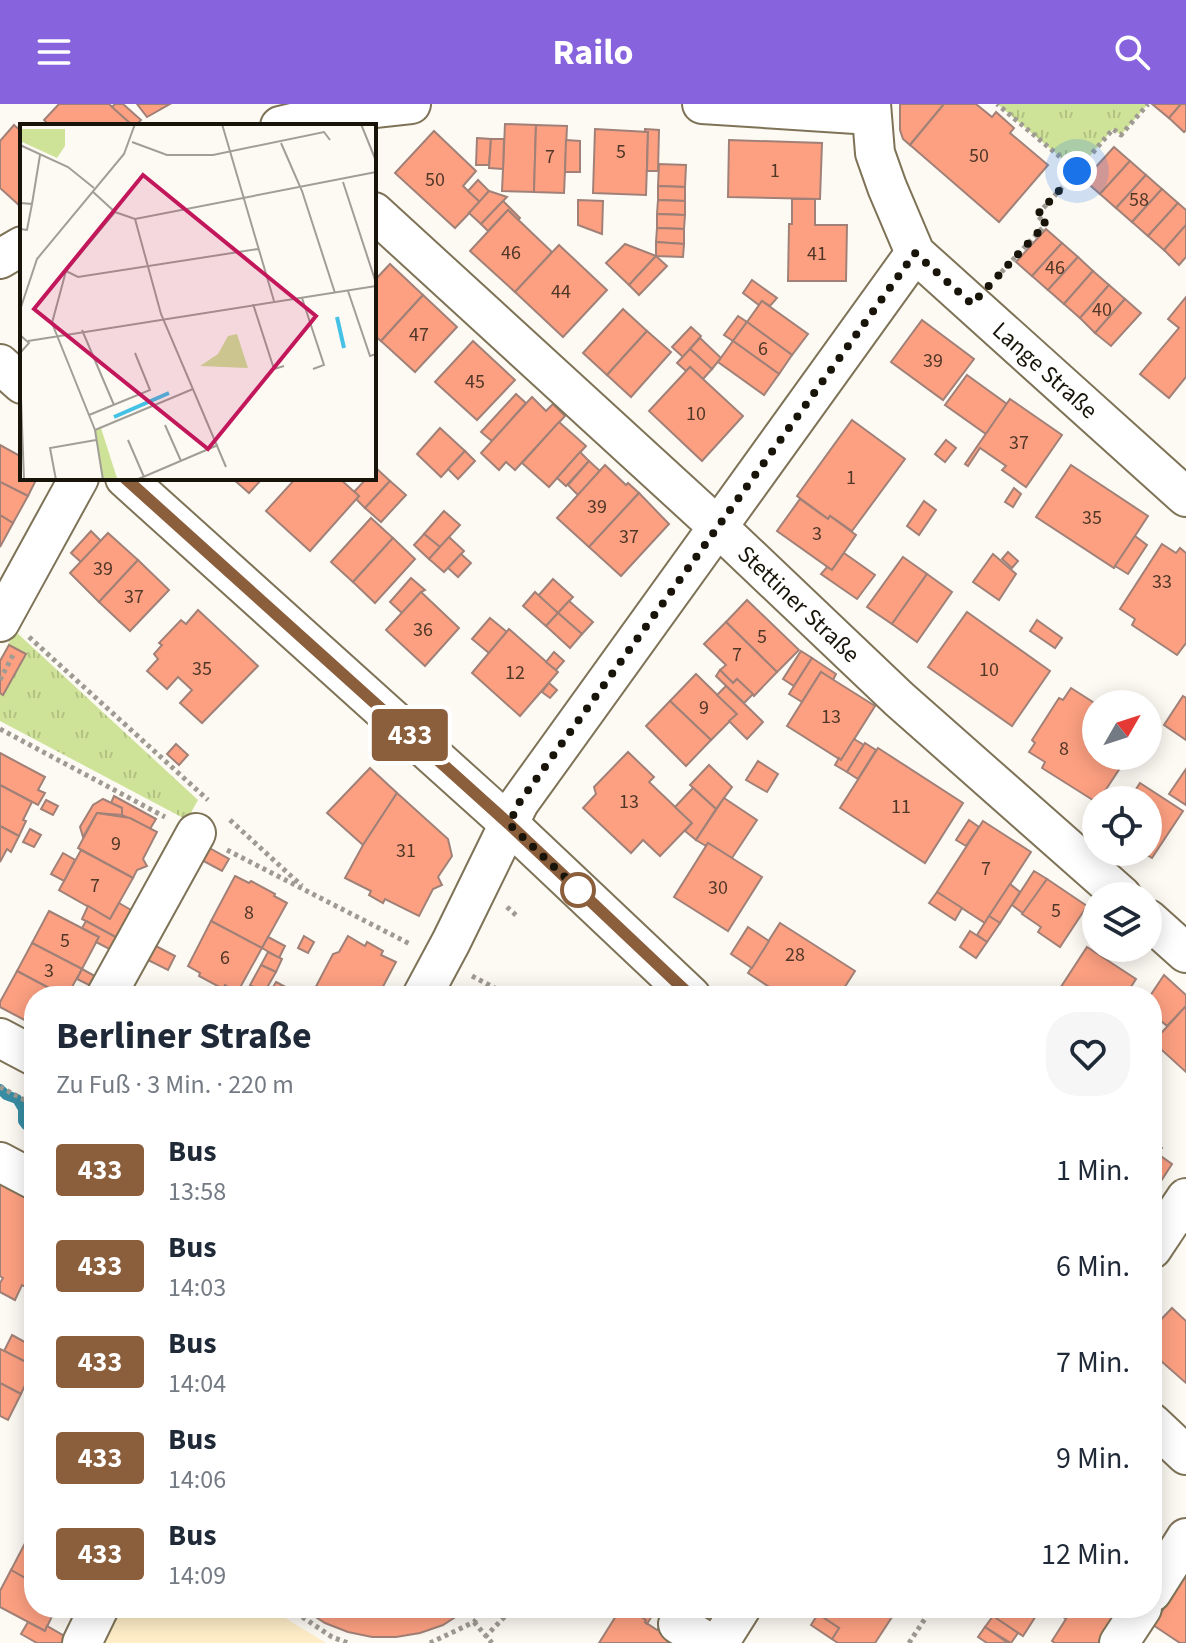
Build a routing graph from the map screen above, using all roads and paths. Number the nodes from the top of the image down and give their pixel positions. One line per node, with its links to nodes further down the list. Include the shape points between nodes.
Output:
1 (411, 104): 6 (street)
2 (702, 104): 5 (street)
3 (997, 104): 8 (path)
4 (1148, 104): 8 (path, via 1121,135 1113,129)
5 (871, 110): 11 (street, Lange Straße, via 875,153)
6 (339, 119): 7 (street)
7 (297, 124)
8 (1077, 171): 13 (path, via 1037,215 1046,224)
9 (376, 214): 19 (street, Stettiner Straße)
10 (20, 247): 12 (street)
11 (915, 253): 13 (street, Lange Straße); 19 (street)
12 (0, 259)
13 (972, 304): 18 (street, Lange Straße)
14 (0, 364): 15 (street)
15 (20, 382)
16 (78, 480): 20 (street)
17 (127, 480): 22 (street)
18 (1186, 497)
19 (718, 527): 22 (street); 23 (street, Stettiner Straße, via 899,699)
20 (2, 619): 21 (path)
21 (213, 820): 24 (path); 28 (street)
22 (509, 824): 27 (street); 31 (street)
23 (1106, 882)
24 (307, 891)
25 (1162, 932): 26 (street)
26 (1186, 953)
27 (441, 961): 29 (street); 30 (path)
28 (112, 986)
29 (427, 986)
30 (490, 986)
31 (680, 986)
32 (0, 1038): 33 (street)
33 (24, 1051)
34 (0, 1087): 35 (path)
35 (24, 1100)
36 (0, 1162): 37 (street)
37 (24, 1175)
38 (1186, 1198): 39 (street)
39 (1162, 1234)
40 (1162, 1432): 41 (street)
41 (1186, 1455)
42 (1186, 1538): 43 (street)
43 (1162, 1576)
44 (94, 1618): 53 (street)
45 (304, 1618): 51 (path)
46 (477, 1618): 50 (path)
47 (503, 1618): 52 (path)
48 (735, 1618): 58 (street)
49 (925, 1618): 59 (path)
50 (474, 1622): 52 (path); 56 (path)
51 (332, 1637): 54 (path); 55 (path)
52 (485, 1637): 57 (path)
53 (82, 1643)
54 (325, 1643)
55 (348, 1643)
56 (430, 1643)
57 (492, 1643)
58 (719, 1643)
59 (909, 1643)

